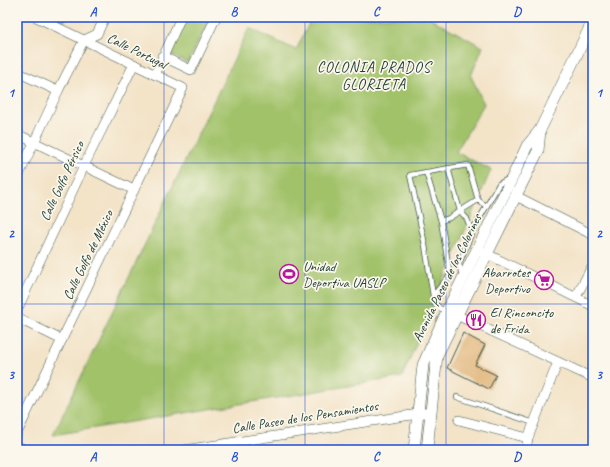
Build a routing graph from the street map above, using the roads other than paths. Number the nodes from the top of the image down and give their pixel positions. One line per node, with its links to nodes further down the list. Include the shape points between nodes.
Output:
1 (36, 17): 6 (street, Calle Portugal)
2 (105, 17): 6 (street, via 97,34)
3 (181, 17): 7 (street)
4 (216, 17): 7 (street, via 191,70)
5 (593, 21): 13 (street, Avenida Paseo de los Colorines)
6 (84, 40): 8 (street, Calle Portugal); 12 (street)
7 (162, 56): 10 (street)
8 (134, 64): 10 (street, Calle Portugal); 19 (street, Calle Golfo Pérsico)
9 (17, 72): 12 (street)
10 (155, 75): 11 (street, Calle Portugal)
11 (183, 88): 24 (street, Calle Golfo de México)
12 (58, 91): 15 (street)
13 (540, 130): 16 (street, Avenida Paseo de los Colorines); 17 (street, Avenida Paseo de los Colorines)
14 (17, 134): 15 (street)
15 (34, 142): 19 (street); 23 (street)
16 (527, 146): 17 (street); 18 (street, Avenida Paseo de los Colorines)
17 (538, 151): 18 (street, Avenida Paseo de los Colorines)
18 (525, 164): 22 (street, Avenida Paseo de los Colorines); 25 (street, Avenida Paseo de los Colorines)
19 (84, 166): 24 (street); 39 (street, Calle Golfo Pérsico)
20 (448, 168): 21 (lane); 26 (lane, via 468,165); 28 (lane)
21 (426, 172): 29 (lane); 36 (lane, via 410,176)
22 (513, 176): 27 (lane, via 498,184); 32 (street, Avenida Paseo de los Colorines)
23 (17, 179)
24 (134, 190): 42 (street, Calle Golfo de México)
25 (516, 196): 31 (street); 33 (street, Avenida Paseo de los Colorines)
26 (478, 200): 27 (lane); 28 (lane)
27 (486, 206): 30 (lane)
28 (460, 211): 29 (lane); 30 (lane, via 467,219)
29 (441, 221): 36 (lane, via 450,275)
30 (472, 232): 35 (lane, via 459,264)
31 (593, 235)
32 (478, 250): 33 (street); 35 (street, Avenida Paseo de los Colorines)
33 (488, 254): 37 (street); 40 (street, Avenida Paseo de los Colorines)
34 (590, 270): 37 (street)
35 (462, 278): 40 (street, Avenida Paseo de los Colorines)
36 (433, 296): 40 (lane, via 438,308)
37 (576, 297): 38 (street)
38 (593, 306)
39 (17, 310)
40 (452, 313): 43 (street); 46 (street, Avenida Paseo de los Colorines, via 437,355); 47 (street, Avenida Paseo de los Colorines, via 423,365)
41 (17, 318): 42 (street)
42 (62, 340): 50 (street, Calle Golfo de México)
43 (558, 362): 44 (street); 49 (street)
44 (593, 378)
45 (457, 397): 49 (lane)
46 (431, 412): 47 (street, Calle Paseo de los Pensamientos); 56 (street, Avenida Paseo de los Colorines)
47 (417, 414): 54 (street, Calle Paseo de los Pensamientos); 55 (street, Avenida Paseo de los Colorines)
48 (459, 420): 51 (street)
49 (534, 423): 51 (street)
50 (17, 434)
51 (528, 438): 57 (street)
52 (17, 448): 53 (main road)
53 (21, 450)
54 (188, 450)
55 (414, 450)
56 (427, 450)
57 (526, 450)

